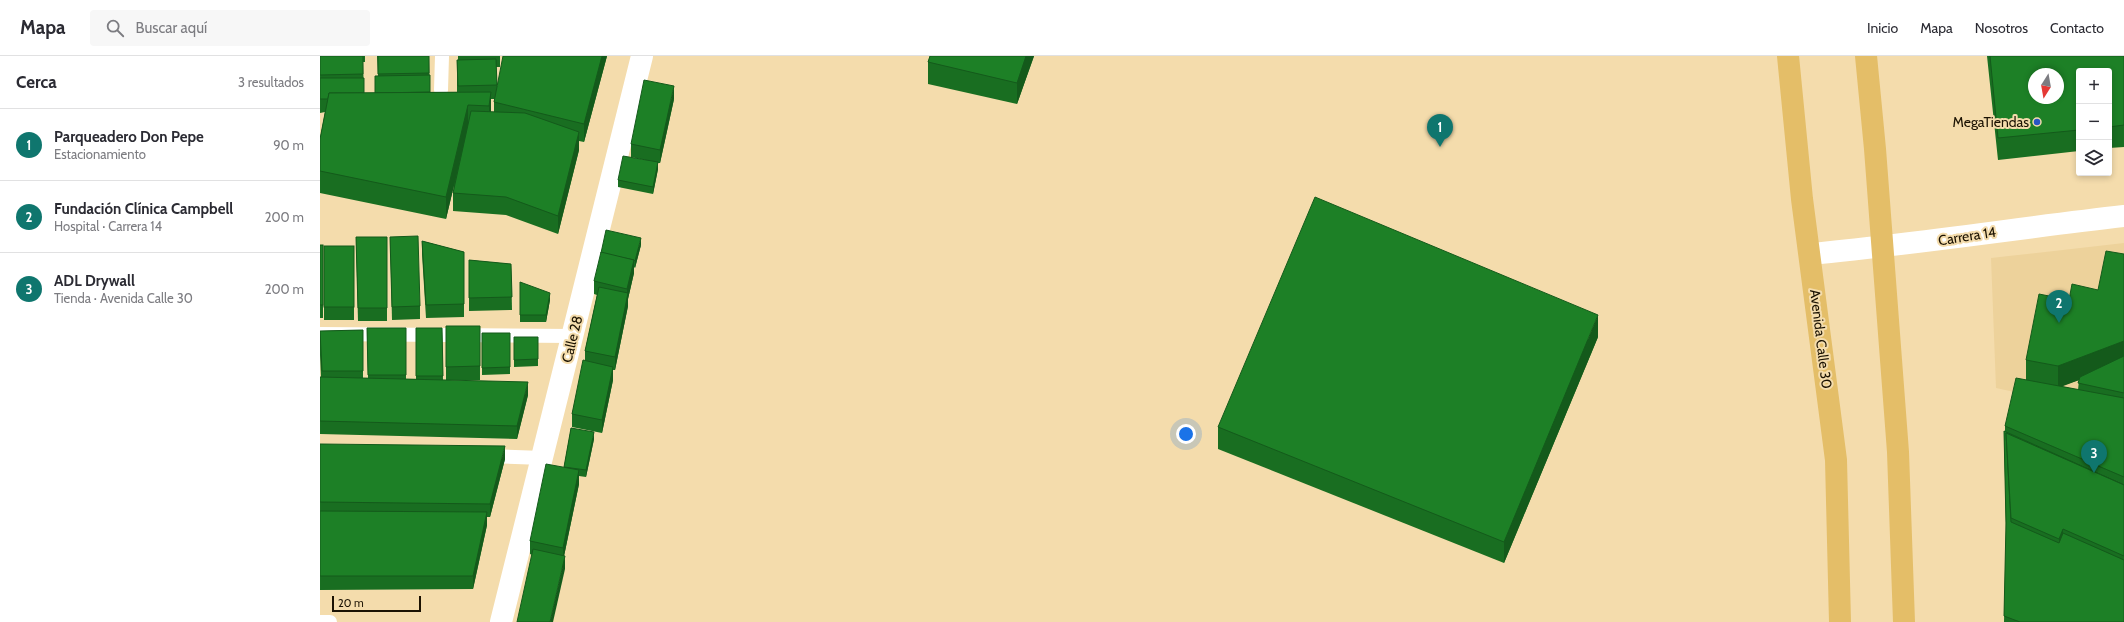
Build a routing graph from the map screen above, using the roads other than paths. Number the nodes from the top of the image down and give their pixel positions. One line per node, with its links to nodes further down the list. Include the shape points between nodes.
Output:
1 (442, 56): 5 (lane)
2 (642, 56): 10 (street, Calle 28)
3 (1788, 56): 8 (highway, Avenida Calle 30)
4 (1866, 56): 7 (highway)
5 (442, 90)
6 (2124, 216): 7 (street, Carrera 14)
7 (1882, 247): 8 (street, Carrera 14); 17 (highway, via 1898,452)
8 (1810, 254): 16 (highway, Avenida Calle 30, via 1836,460)
9 (320, 334): 10 (lane)
10 (572, 336): 12 (street, Calle 28)
11 (471, 455): 12 (lane)
12 (543, 458): 15 (street, Calle 28)
13 (320, 622): 14 (lane)
14 (330, 622)
15 (501, 622)
16 (1840, 622)
17 (1904, 622)

